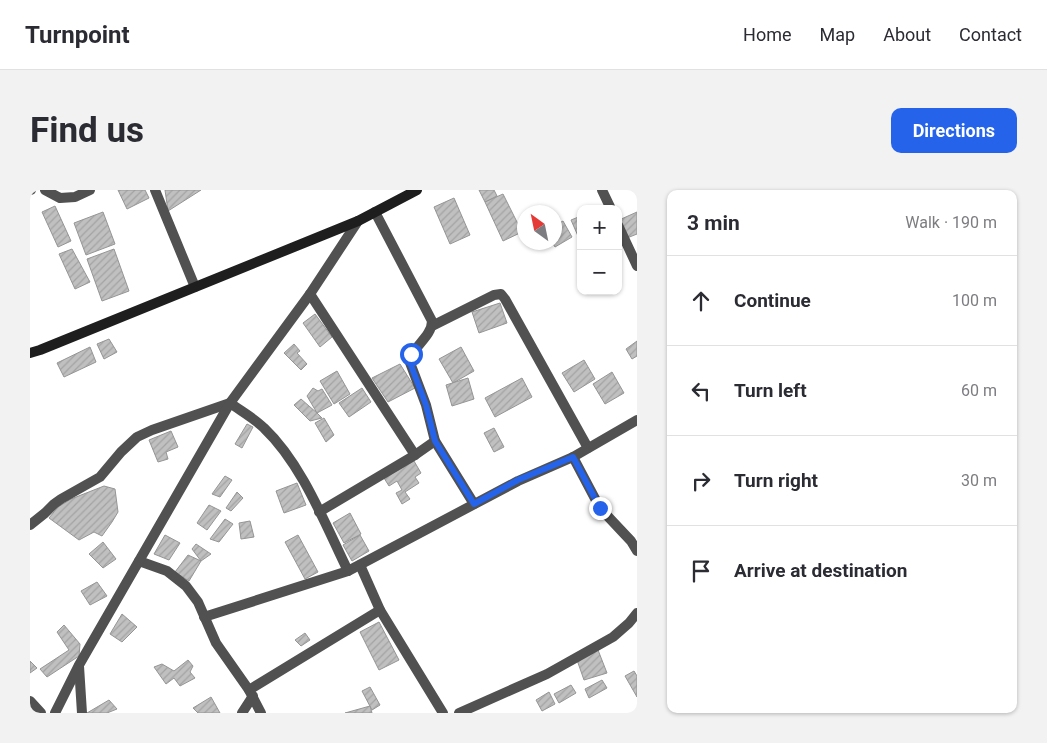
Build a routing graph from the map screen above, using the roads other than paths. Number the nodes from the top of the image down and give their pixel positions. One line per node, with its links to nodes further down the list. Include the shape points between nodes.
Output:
1 (45, 190): 2 (street, via 60,198)
2 (90, 190)
3 (155, 190): 11 (street)
4 (417, 190): 7 (street)
5 (602, 190): 6 (street)
6 (609, 205)
7 (375, 212): 8 (street); 13 (street)
8 (358, 221): 11 (street); 12 (street)
9 (622, 234): 10 (street)
10 (637, 266)
11 (195, 287): 14 (street)
12 (310, 294): 15 (street); 19 (street)
13 (432, 326): 17 (street, via 409,360); 18 (street, via 500,294)
14 (30, 353)
15 (230, 403): 22 (street, via 263,427 282,447 298,470); 23 (street, via 138,437 100,477 61,499); 25 (street)
16 (637, 420): 18 (street)
17 (435, 441): 19 (street); 21 (street)
18 (588, 448): 20 (street)
19 (415, 455): 22 (street)
20 (573, 457): 21 (street, via 518,480); 24 (street, via 600,508)
21 (474, 504): 26 (street)
22 (319, 512): 27 (street)
23 (30, 525)
24 (637, 551)
25 (139, 561): 30 (street, via 167,571 186,586); 31 (street)
26 (360, 565): 27 (street); 28 (street)
27 (348, 571): 30 (street)
28 (380, 610): 32 (street); 39 (street)
29 (637, 613): 40 (street, via 612,637 547,674)
30 (204, 617): 32 (street, via 216,643)
31 (79, 665): 35 (street); 36 (street)
32 (251, 693): 37 (street); 38 (street)
33 (30, 701): 34 (street)
34 (40, 713)
35 (55, 713)
36 (82, 713)
37 (242, 713)
38 (261, 713)
39 (443, 713)
40 (459, 713)

